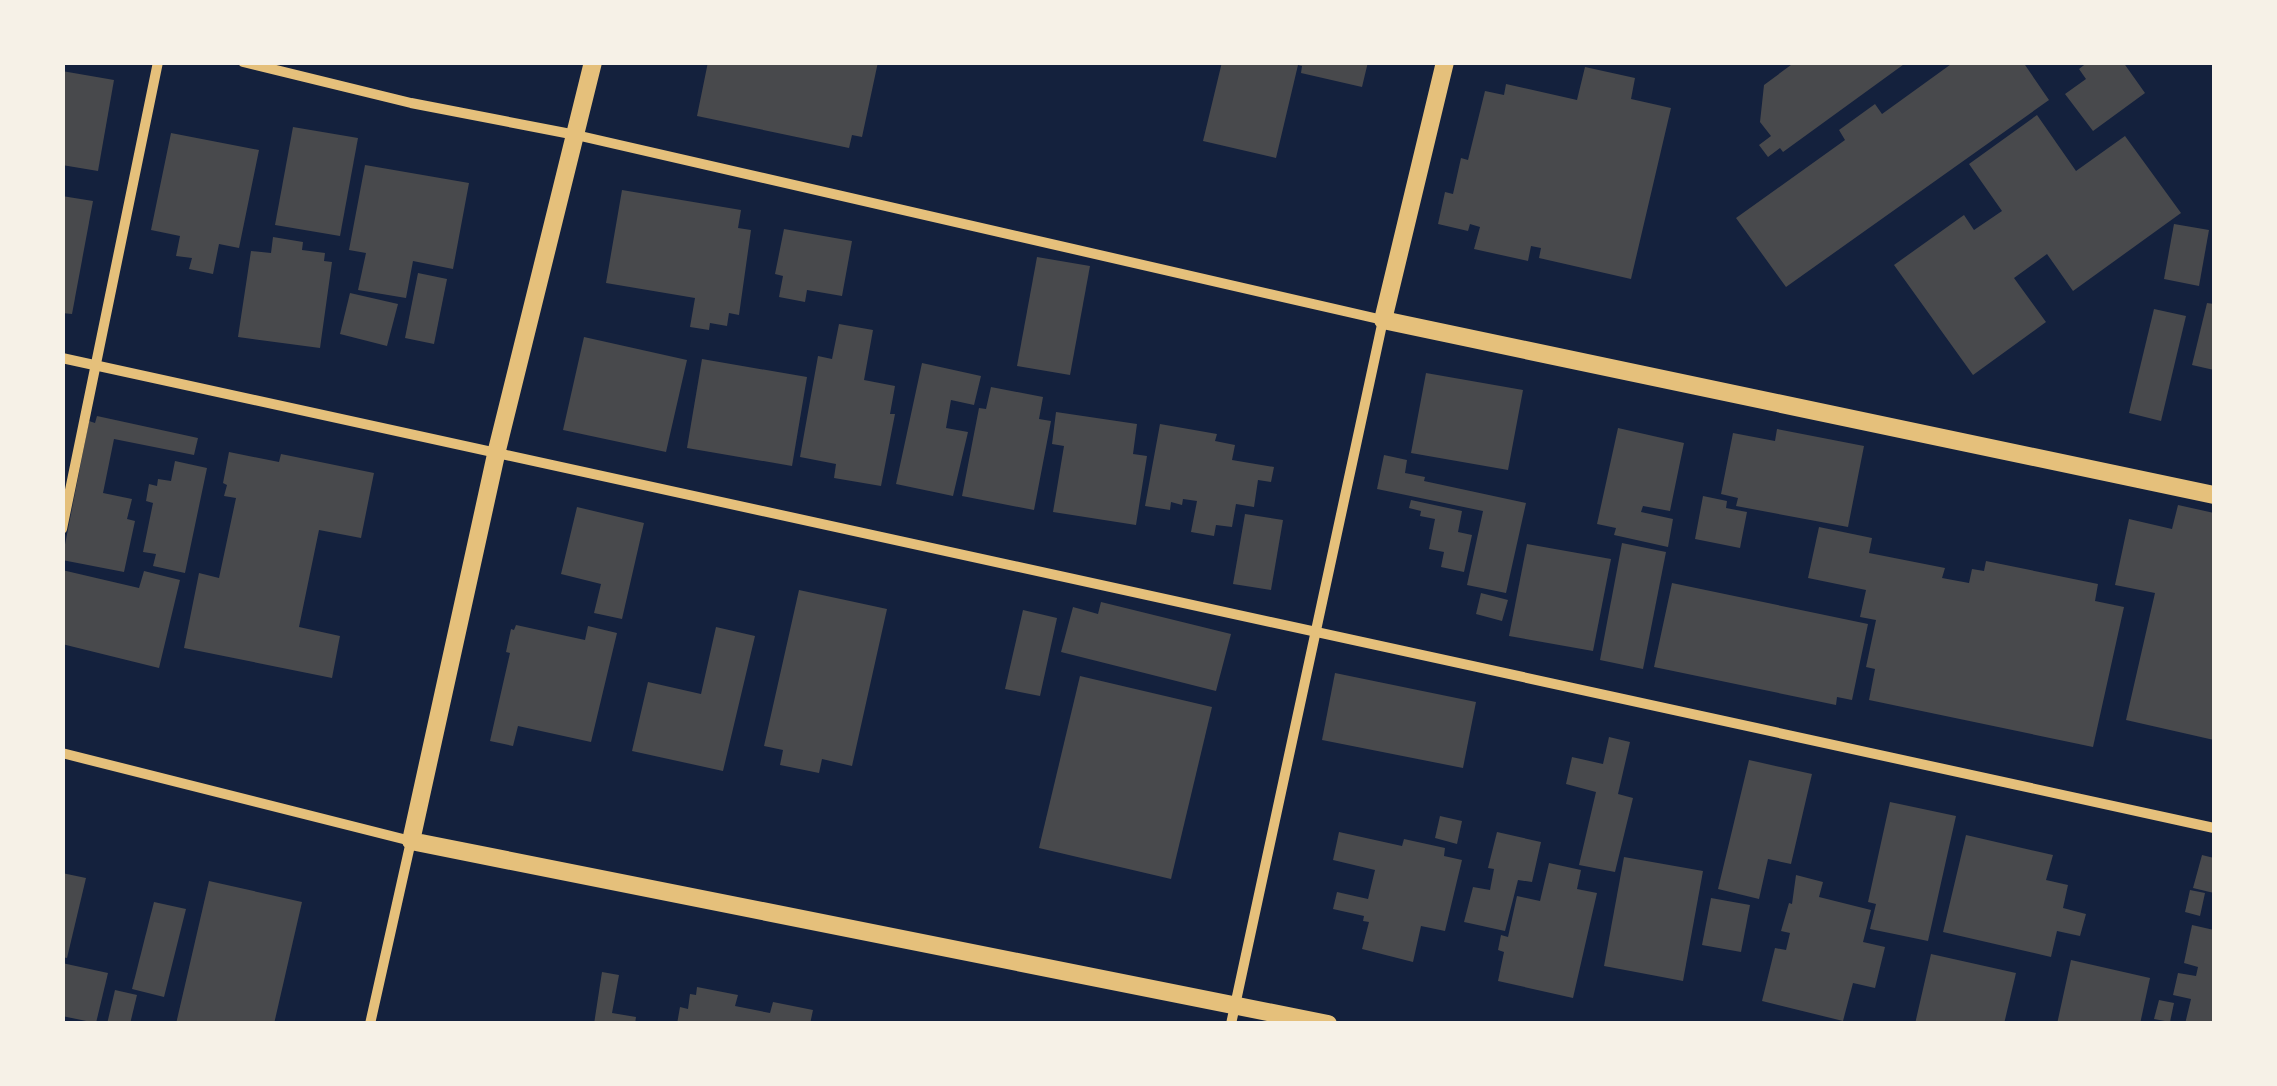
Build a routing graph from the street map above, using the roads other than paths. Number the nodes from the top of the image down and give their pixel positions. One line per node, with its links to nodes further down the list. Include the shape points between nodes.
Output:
1 (158, 62): 8 (street)
2 (243, 62): 5 (street)
3 (593, 62): 5 (street)
4 (1445, 62): 6 (street)
5 (576, 134): 6 (street); 9 (street)
6 (1383, 320): 10 (street); 12 (street)
7 (62, 358): 8 (street)
8 (98, 366): 9 (street); 11 (street)
9 (497, 450): 12 (street); 15 (street)
10 (2214, 496)
11 (62, 529)
12 (1315, 629): 14 (street); 16 (street)
13 (62, 752): 15 (street)
14 (2214, 828)
15 (412, 841): 16 (street); 17 (street)
16 (1236, 1003): 18 (street); 19 (street)
17 (370, 1024)
18 (1231, 1024)
19 (1328, 1024)

